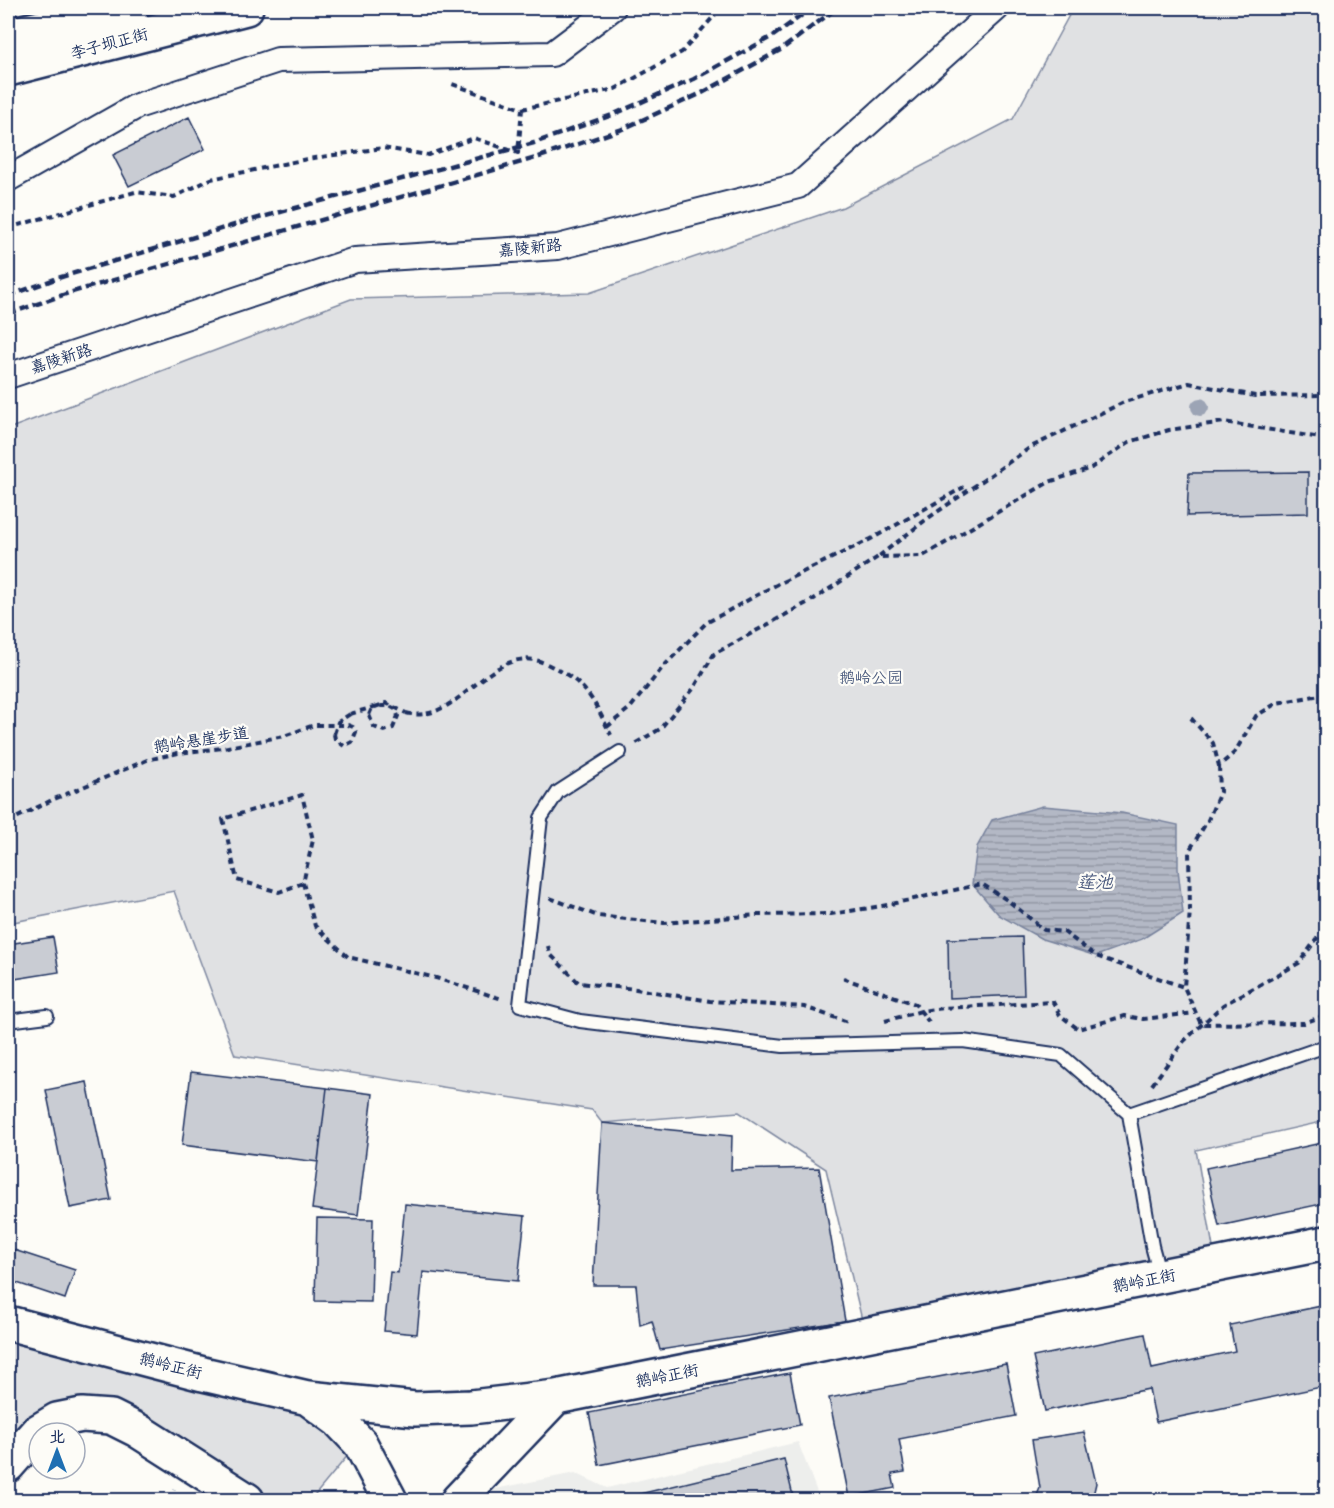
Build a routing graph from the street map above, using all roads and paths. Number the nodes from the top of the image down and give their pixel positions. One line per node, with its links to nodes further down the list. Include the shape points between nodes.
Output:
1 (131, 8): 6 (street, 李子坝正街)
2 (246, 8): 7 (street, 李子坝正街)
3 (613, 8): 10 (street, via 552,54 278,60 137,106)
4 (997, 8): 12 (street, 嘉陵新路, via 798,186 558,247 355,260)
5 (715, 15): 9 (path, via 682,52 615,89)
6 (8, 34)
7 (8, 69)
8 (454, 78): 9 (path, via 444,81)
9 (522, 109): 11 (path, via 518,153 474,138 429,155 384,148 212,179 174,197 135,192)
10 (8, 179)
11 (8, 228)
12 (8, 376)
13 (1326, 395): 16 (path, via 1255,396 1190,383 1124,402 1031,447)
14 (1326, 439): 16 (path, via 1224,422 1169,430 1129,442 1091,468 1048,482 923,556)
15 (964, 487): 19 (path, via 706,623 631,707)
16 (878, 557): 20 (path, via 814,599 714,654 694,688 660,729)
17 (1326, 694): 21 (path, via 1278,703 1256,716 1235,752)
18 (1191, 718): 21 (path, via 1213,743)
19 (607, 727): 20 (path); 22 (path, 鹅岭悬崖步道, bridge, via 592,697 568,675 546,663 524,659 493,670 461,696 426,714 406,713 386,703 377,705 372,708 371,723 380,730 390,730 398,716 390,706 377,706 369,708 363,710 357,711 350,714 339,722 336,726 334,729 337,742 348,745 356,737 353,727 343,724 336,724 326,724 284,736 147,760)
20 (620, 752): 24 (lane, via 558,792 541,818)
21 (1219, 766): 28 (path, via 1220,792 1190,851)
22 (8, 822)
23 (303, 883): 23 (path, via 313,840 302,795 223,819 237,880 279,892); 29 (path, via 315,926 348,957 436,978)
24 (533, 891): 28 (path, via 598,916 664,923 831,914 982,884 1044,930 1064,933 1096,956); 29 (lane)
25 (1326, 921): 37 (path, via 1299,963 1222,1005)
26 (548, 944): 35 (path, via 550,954 579,983 710,1001 804,1007)
27 (843, 978): 30 (path, via 915,1004)
28 (1184, 987): 31 (path)
29 (520, 1005): 38 (lane, via 580,1021 783,1046)
30 (921, 1011): 31 (path, via 1053,1002 1060,1015 1078,1029 1125,1016 1143,1019); 36 (path); 38 (path)
31 (1195, 1013): 37 (path)
32 (47, 1016): 34 (lane)
33 (1326, 1016): 37 (path, via 1304,1023)
34 (8, 1021)
35 (853, 1022)
36 (882, 1022)
37 (1201, 1024): 40 (path)
38 (945, 1042): 40 (lane, via 1061,1054)
39 (1326, 1046): 40 (lane)
40 (1129, 1114): 42 (lane)
41 (1326, 1243): 42 (street, 鹅岭正街)
42 (1160, 1276): 45 (street, 鹅岭正街)
43 (8, 1323): 44 (street, 鹅岭正街)
44 (308, 1398): 45 (street, 鹅岭正街, via 415,1409); 48 (street, via 360,1443)
45 (556, 1398): 49 (street)
46 (8, 1465): 47 (street, via 38,1432 57,1420 82,1415 111,1417)
47 (247, 1500)
48 (390, 1500)
49 (458, 1500)

